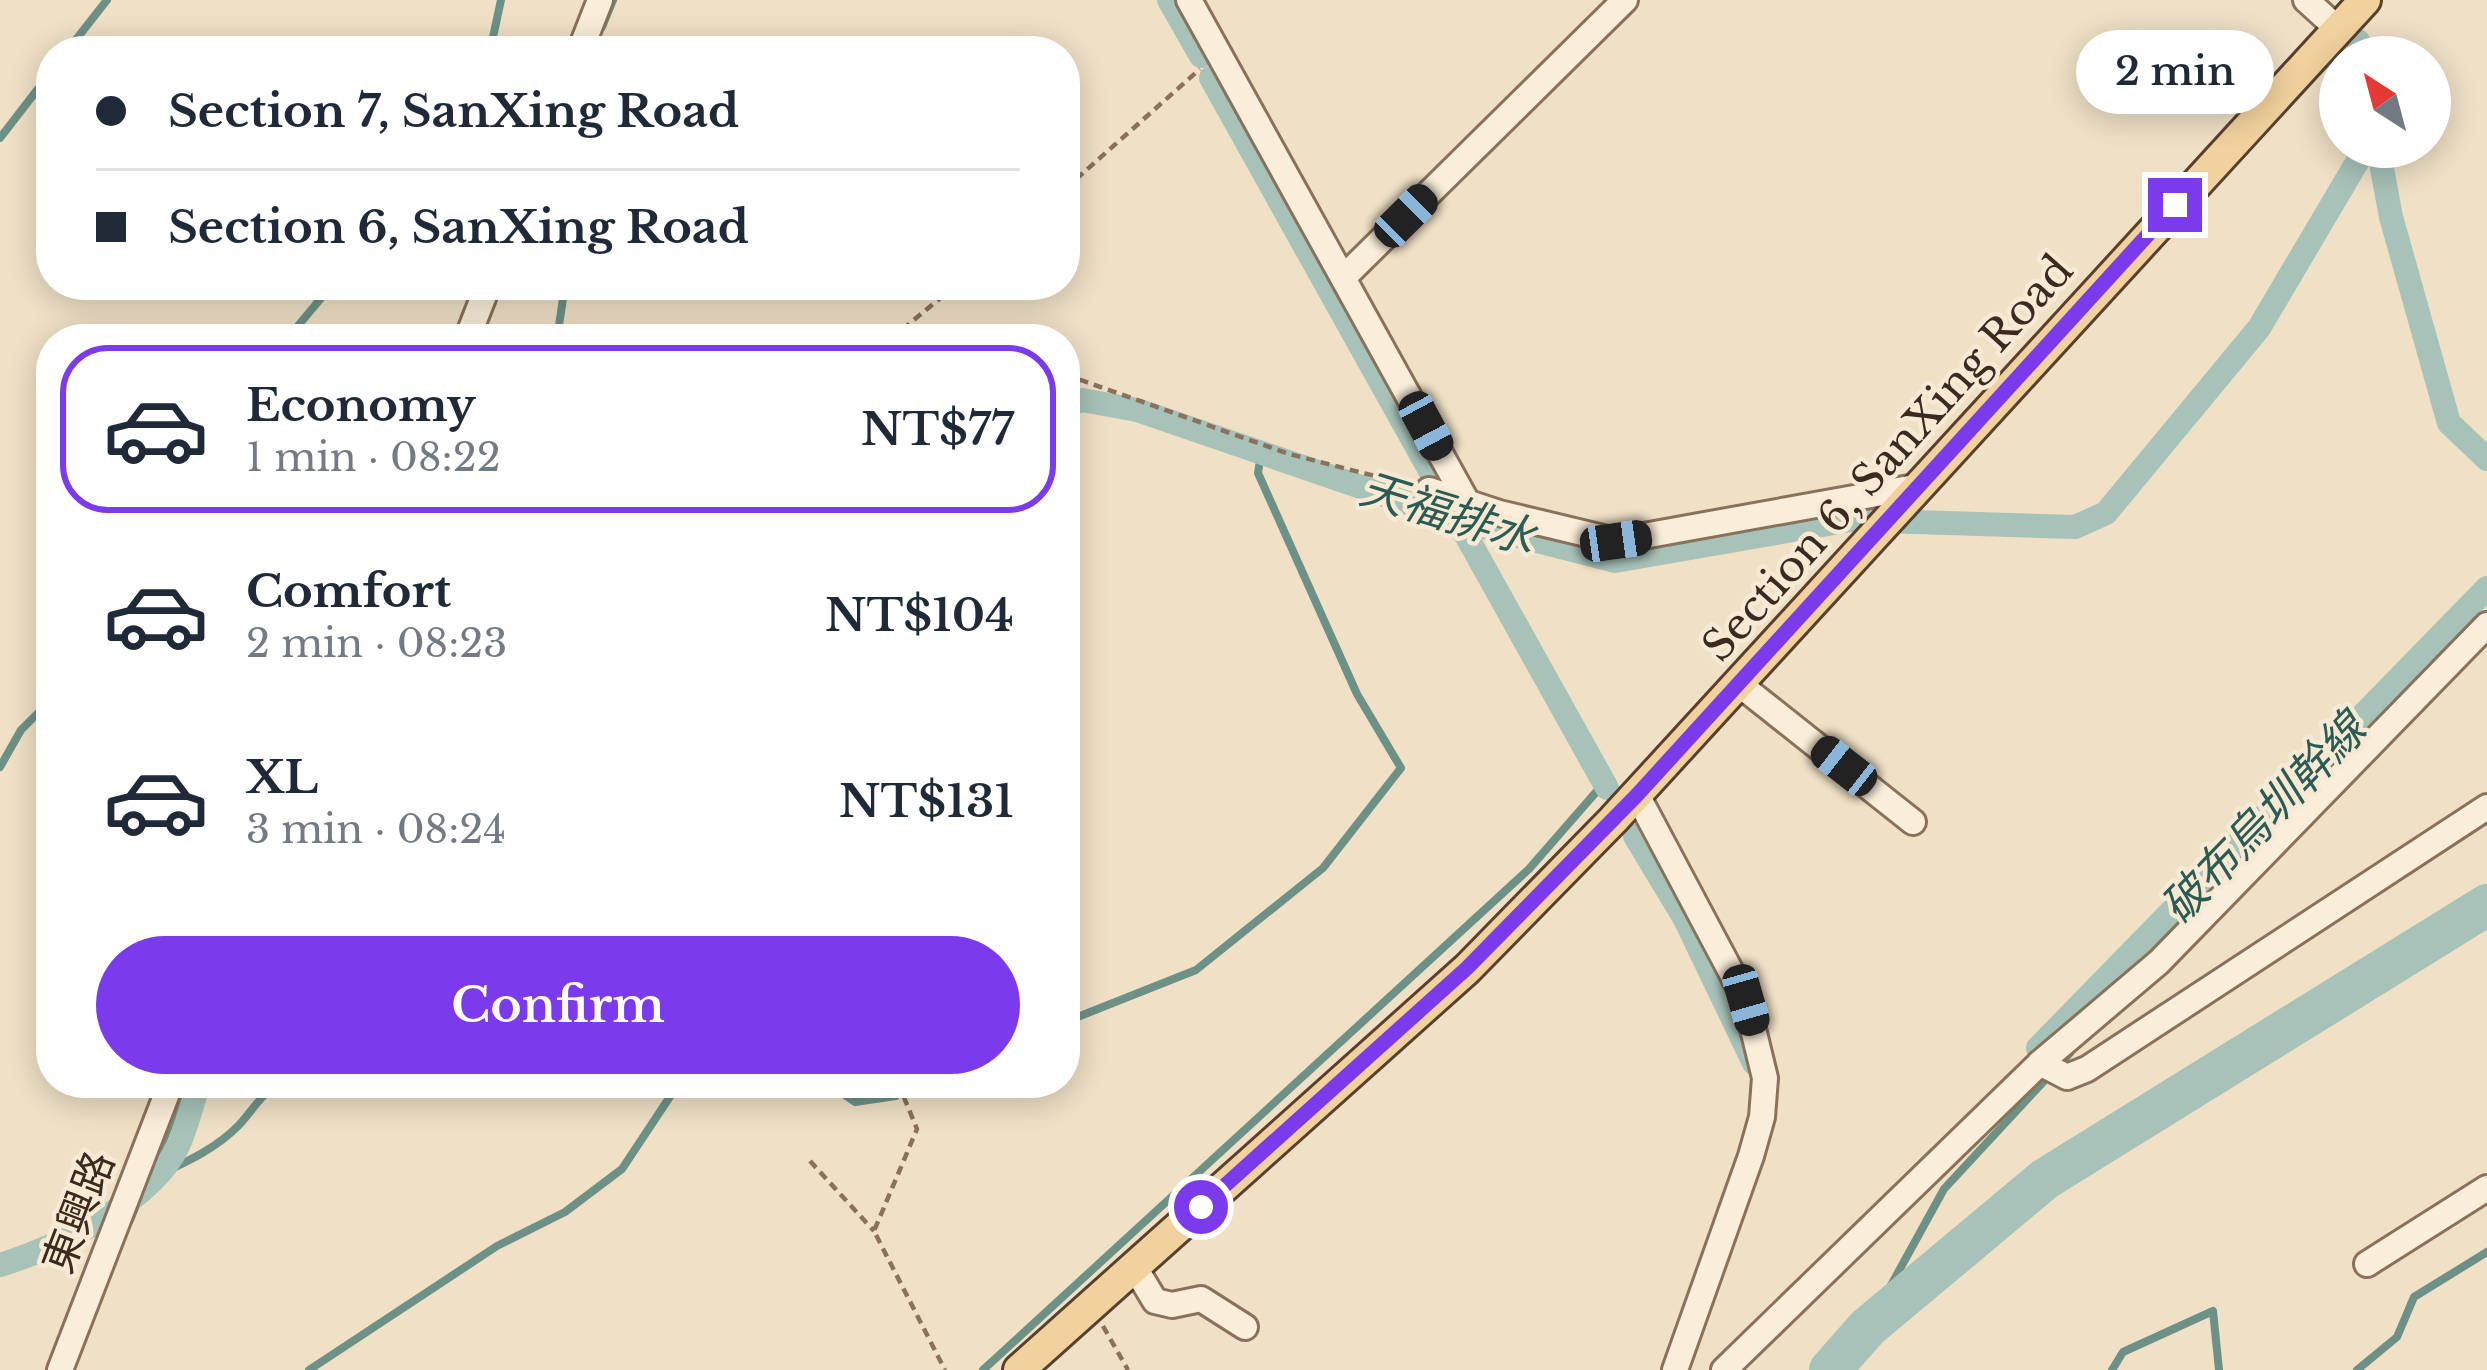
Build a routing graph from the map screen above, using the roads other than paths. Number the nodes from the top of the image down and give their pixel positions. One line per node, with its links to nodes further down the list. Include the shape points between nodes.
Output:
1 (600, 0): 6 (street)
2 (1189, 0): 7 (street)
3 (1625, 0): 7 (street)
4 (2306, 0): 5 (street)
5 (2352, 14): 8 (main road, Section 6, SanXing Road)
6 (586, 36)
7 (1344, 277): 8 (street, via 1448,495 1616,541)
8 (1915, 487): 10 (main road, Section 6, SanXing Road)
9 (2487, 625): 14 (street, via 2158,962)
10 (1738, 684): 11 (main road, Section 6, SanXing Road); 13 (street)
11 (1625, 807): 18 (main road, Section 6, SanXing Road, via 1467,968); 22 (street, via 1746,1000 1765,1078 1751,1156)
12 (2487, 807): 14 (street, via 2086,1069 2067,1076)
13 (1913, 821)
14 (2040, 1063): 23 (street)
15 (165, 1098): 20 (street, 東興路)
16 (2487, 1187): 17 (street)
17 (2367, 1264)
18 (1134, 1266): 19 (street, via 1155,1301 1201,1299); 21 (main road, Section 6, SanXing Road)
19 (1245, 1328)
20 (60, 1370)
21 (1019, 1370)
22 (1675, 1370)
23 (1724, 1370)

